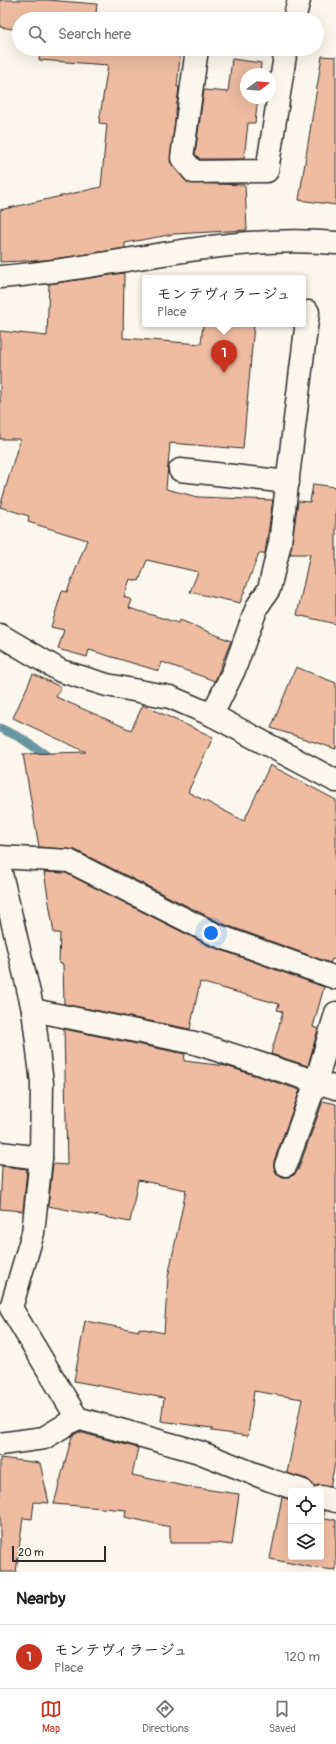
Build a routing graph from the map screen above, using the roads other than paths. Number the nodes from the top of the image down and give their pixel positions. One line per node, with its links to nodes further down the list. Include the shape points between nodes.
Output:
1 (299, 0): 2 (street)
2 (296, 12)
3 (196, 56): 4 (street, via 182,158 194,172 267,171)
4 (285, 56)
5 (336, 243): 6 (street, via 239,244)
6 (0, 277)
7 (308, 312): 9 (street)
8 (180, 470): 9 (street)
9 (288, 482): 11 (street, via 280,543 269,589 257,607 234,670)
10 (0, 635): 11 (street, via 61,671 107,685 170,697)
11 (212, 715): 12 (street)
12 (336, 781)
13 (0, 857): 15 (street, via 69,861 216,935)
14 (0, 869): 16 (street)
15 (336, 978)
16 (33, 1010): 18 (street, via 196,1043); 20 (street, via 42,1083)
17 (336, 1013): 18 (street)
18 (326, 1085): 21 (street)
19 (0, 1153): 20 (street)
20 (41, 1158): 22 (street, via 33,1233)
21 (286, 1165)
22 (6, 1301): 23 (street)
23 (77, 1418): 24 (street, via 44,1438); 25 (street, via 199,1452)
24 (0, 1444)
25 (294, 1488)
26 (324, 1498): 27 (street)
27 (336, 1500)

